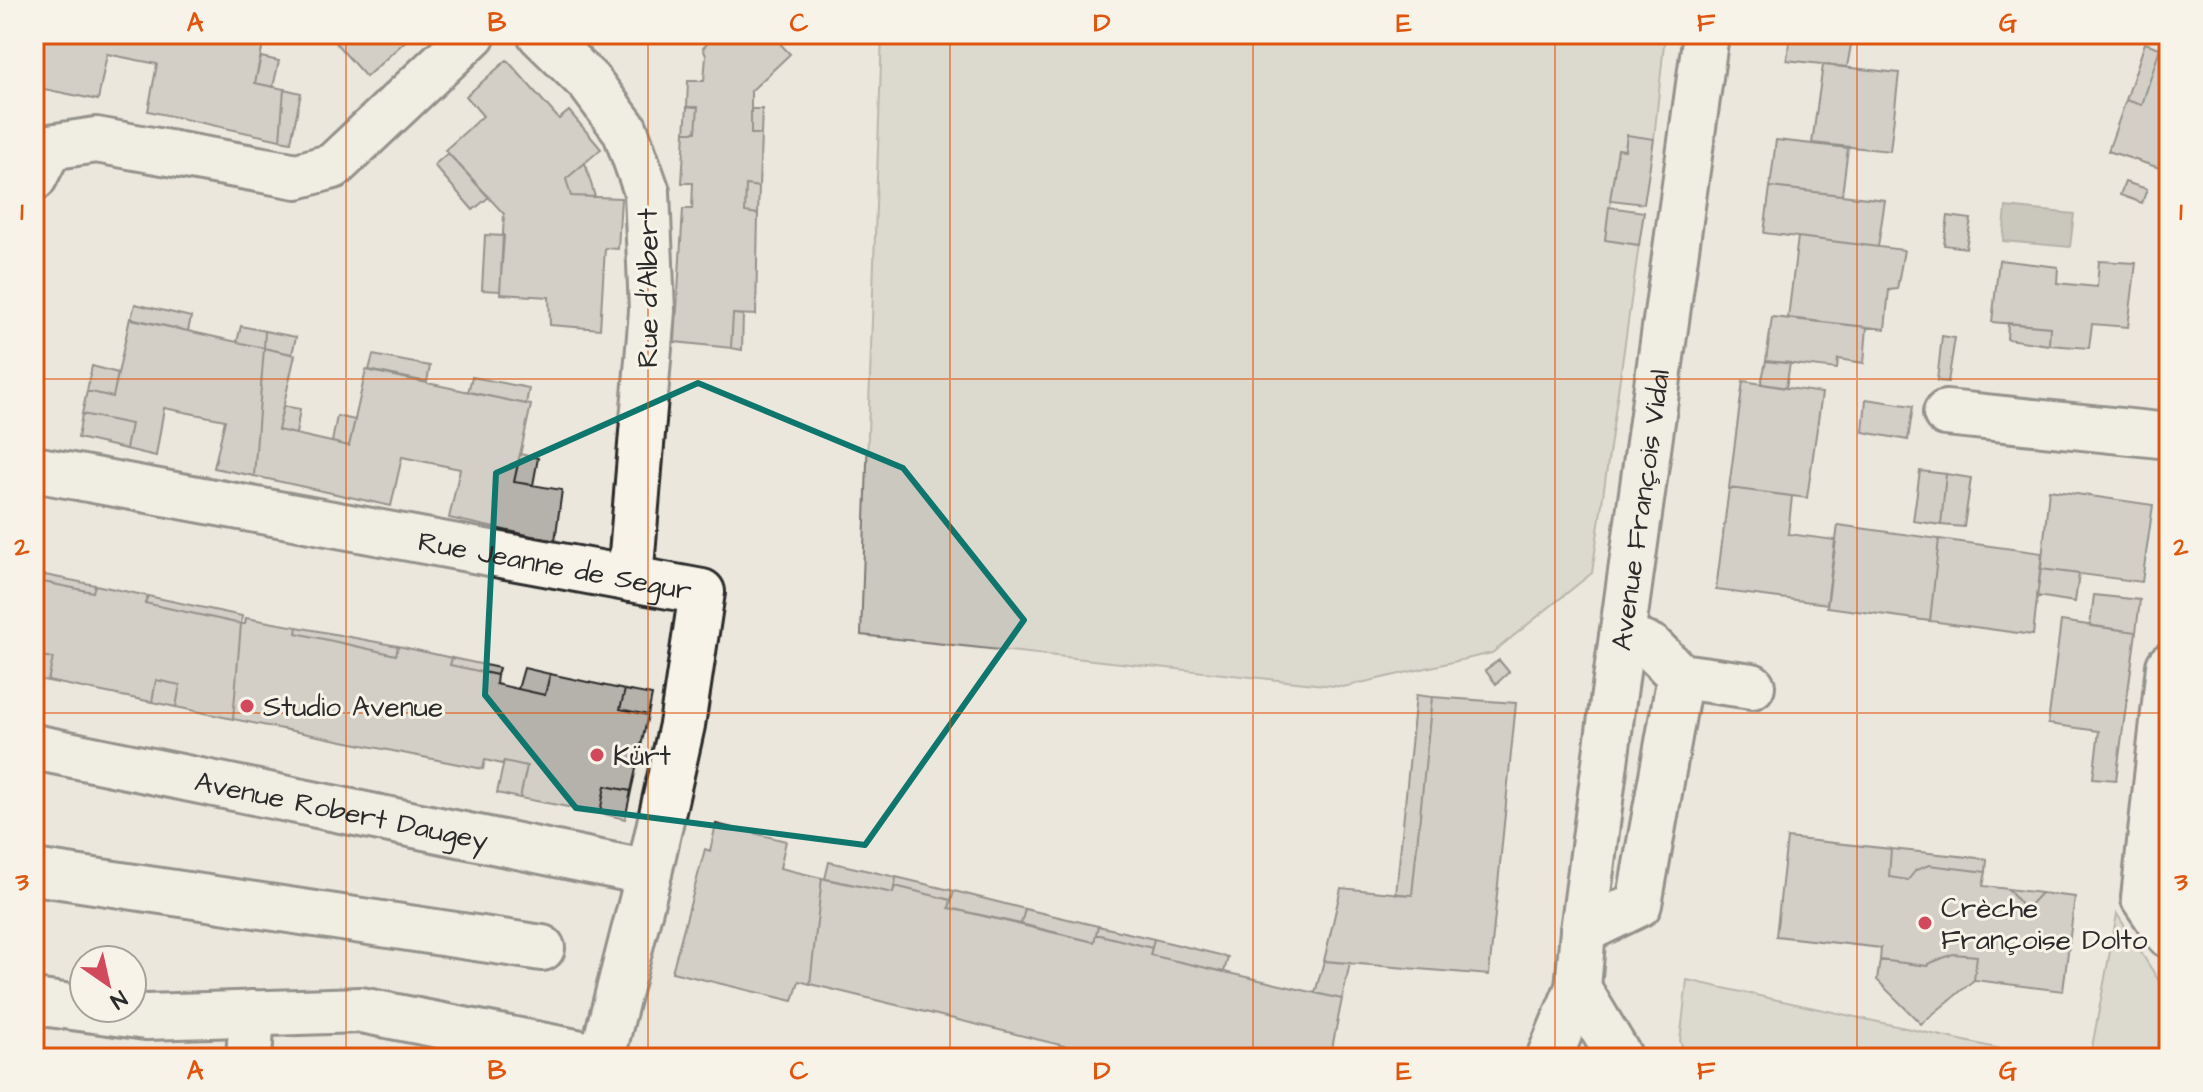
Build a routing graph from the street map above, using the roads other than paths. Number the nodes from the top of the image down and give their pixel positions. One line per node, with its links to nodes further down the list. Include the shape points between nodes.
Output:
1 (473, 34): 4 (street, via 333,166 297,176 96,140 50,147)
2 (540, 34): 8 (street, Rue d’Albert, via 590,83 625,130 647,192 652,311)
3 (1706, 34): 9 (street, Avenue François Vidal)
4 (34, 178)
5 (1946, 413): 6 (street)
6 (2169, 436)
7 (34, 469): 8 (street, Rue Jeanne de Segur)
8 (630, 579): 15 (street, Rue Jeanne de Segur, via 702,592 682,725)
9 (1622, 637): 11 (street, via 1651,647); 16 (street, Avenue François Vidal)
10 (2169, 666): 17 (street, via 2144,898)
11 (1680, 676): 12 (street); 16 (street, via 1639,904)
12 (1752, 686)
13 (34, 747): 15 (street, Avenue Robert Daugey)
14 (34, 872): 18 (street)
15 (649, 873): 23 (street, Rue Jeanne de Segur)
16 (1583, 931): 19 (street, Avenue François Vidal)
17 (2169, 935)
18 (542, 948)
19 (1578, 988): 24 (street, Avenue François Vidal); 25 (street)
20 (34, 1002): 21 (street, via 146,1017)
21 (252, 1013): 22 (street); 23 (street, via 361,1010)
22 (249, 1058)
23 (604, 1058)
24 (1549, 1058)
25 (1620, 1058)

